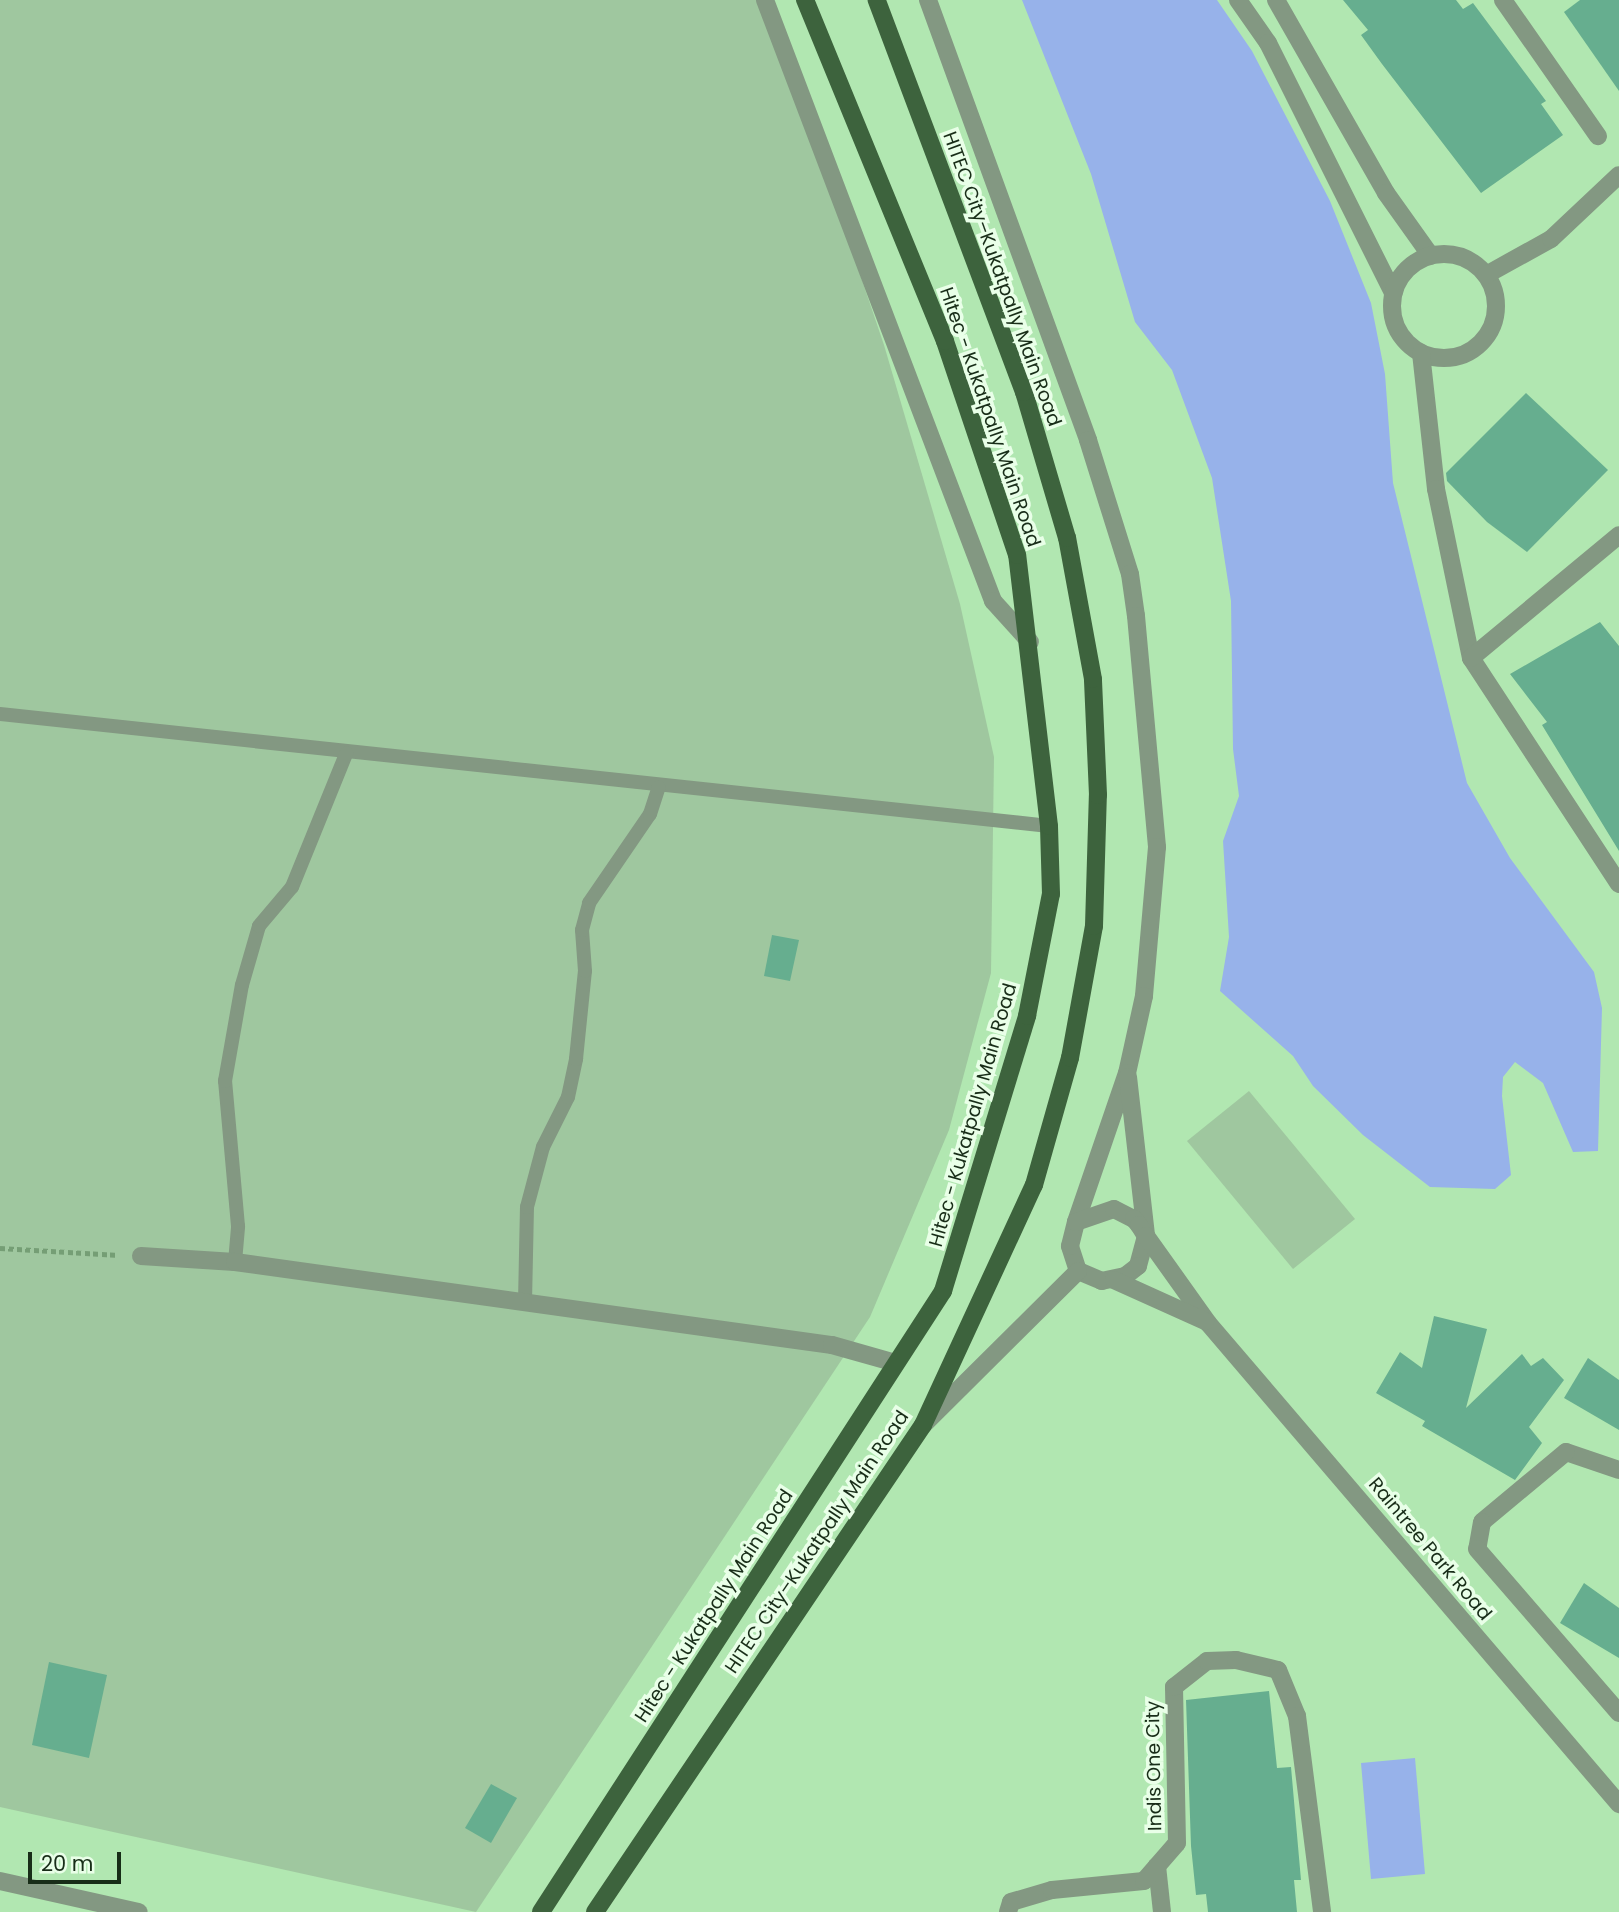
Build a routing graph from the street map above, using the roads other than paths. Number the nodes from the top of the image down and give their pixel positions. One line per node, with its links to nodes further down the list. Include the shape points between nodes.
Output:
1 (765, 0): 15 (street, via 993,601)
2 (804, 0): 15 (main road, Hitec - Kukatpally Main Road, via 946,341 1017,555)
3 (877, 0): 32 (main road, HITEC City–Kukatpally Main Road, via 1024,392 1067,538 1093,679 1098,795 1094,926 1070,1058 1034,1185)
4 (928, 0): 22 (street, via 1088,440 1130,574 1157,847 1144,996)
5 (1238, 0): 12 (street, via 1268,43)
6 (1276, 0): 10 (street, via 1386,193)
7 (1503, 0): 8 (street)
8 (1598, 136)
9 (1619, 175): 11 (street, via 1551,239)
10 (1431, 256): 11 (street, via 1461,257); 12 (street, via 1407,269)
11 (1486, 275): 13 (street, via 1496,308 1485,339 1455,357)
12 (1393, 293): 13 (street, via 1396,328)
13 (1421, 353): 16 (street, via 1436,489)
14 (1619, 535): 16 (street)
15 (1030, 642): 20 (main road, Hitec - Kukatpally Main Road)
16 (1471, 658): 21 (street)
17 (0, 714): 18 (lane)
18 (346, 754): 19 (lane); 26 (lane, via 292,887 259,926 242,985 225,1081)
19 (659, 787): 20 (lane); 29 (lane, via 650,814 589,903 582,930 585,971 576,1059 568,1097 543,1147 527,1207)
20 (1049, 826): 31 (main road, Hitec - Kukatpally Main Road, via 1051,894 1027,1016 975,1197 943,1291)
21 (1619, 884)
22 (1127, 1073): 23 (street); 24 (street)
23 (1076, 1222): 24 (street, via 1114,1209 1134,1219); 27 (street, via 1070,1246)
24 (1146, 1236): 28 (street, via 1138,1266); 30 (street, Raintree Park Road)
25 (141, 1256): 26 (street)
26 (236, 1262): 29 (street)
27 (1078, 1271): 28 (street); 32 (street)
28 (1114, 1280): 30 (street, Raintree Park Road)
29 (525, 1302): 31 (street, via 832,1345)
30 (1208, 1322): 35 (street, Raintree Park Road)
31 (892, 1362): 39 (main road, Hitec - Kukatpally Main Road)
32 (923, 1425): 40 (main road, HITEC City–Kukatpally Main Road)
33 (1619, 1470): 34 (street, via 1566,1452 1482,1522 1478,1549)
34 (1619, 1713)
35 (1619, 1804)
36 (1157, 1866): 41 (street, Indis One City, via 1144,1881 1052,1890 1011,1902); 42 (street); 43 (street, Indis One City, via 1177,1843 1174,1687 1207,1661 1236,1660 1278,1670 1297,1716)
37 (0, 1881): 38 (street)
38 (139, 1912)
39 (541, 1912)
40 (595, 1912)
41 (1009, 1912)
42 (1162, 1912)
43 (1322, 1912)

